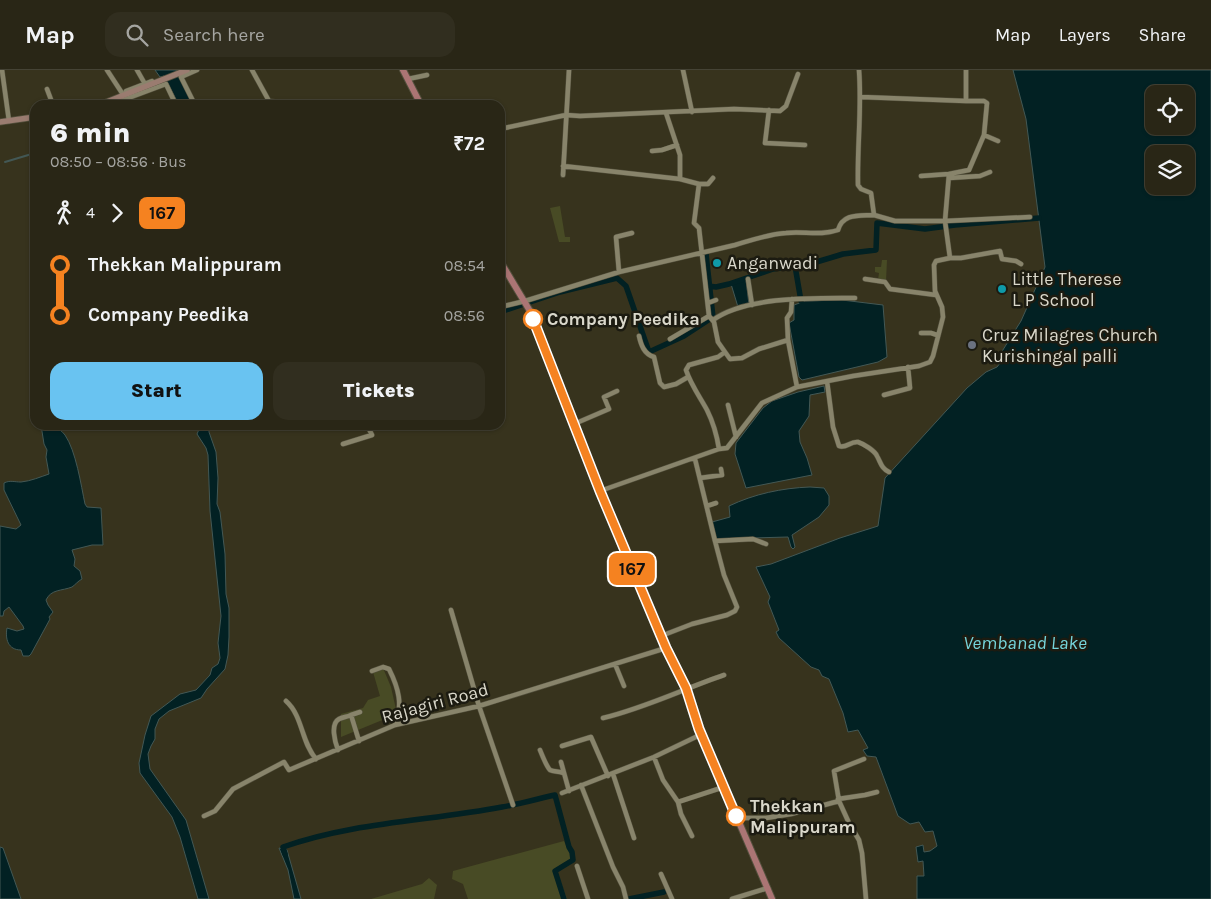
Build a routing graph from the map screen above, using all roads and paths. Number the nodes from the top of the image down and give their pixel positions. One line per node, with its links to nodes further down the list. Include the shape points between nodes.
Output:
1 (2, 70): 34 (street)
2 (107, 70): 18 (street)
3 (137, 70): 16 (street)
4 (187, 70): 22 (main road)
5 (197, 70): 25 (street, via 181,76)
6 (252, 70): 26 (street)
7 (403, 70): 15 (main road)
8 (569, 70): 32 (street)
9 (683, 70): 30 (street)
10 (859, 70): 19 (street)
11 (966, 70): 28 (street)
12 (798, 74): 29 (street, via 785,108)
13 (427, 75): 15 (street)
14 (160, 78): 16 (street)
15 (408, 79): 27 (main road)
16 (145, 84): 18 (street)
17 (48, 89): 20 (street)
18 (122, 93): 21 (street)
19 (861, 97): 28 (street); 50 (street, via 858,185 872,193)
20 (51, 100)
21 (103, 100)
22 (114, 100)
23 (116, 100): 24 (street, via 166,84)
24 (174, 100)
25 (193, 100)
26 (268, 100)
27 (418, 100)
28 (966, 101): 37 (street, via 986,103)
29 (769, 110): 30 (street); 39 (street, via 765,143)
30 (692, 112): 31 (street)
31 (666, 113): 32 (street); 40 (street)
32 (566, 116): 36 (street); 42 (street)
33 (30, 117): 34 (main road)
34 (9, 121): 35 (main road)
35 (0, 122)
36 (505, 128)
37 (984, 135): 38 (street); 46 (street, via 969,170)
38 (998, 141)
39 (806, 144)
40 (677, 145): 41 (street); 48 (street)
41 (652, 151)
42 (563, 166): 44 (street); 48 (street)
43 (990, 172): 46 (street, via 980,176)
44 (563, 175)
45 (921, 176): 46 (street)
46 (949, 176): 52 (street)
47 (713, 178): 49 (street, via 708,184)
48 (680, 179): 49 (street)
49 (699, 184): 54 (street, via 694,220 699,228)
50 (874, 215): 52 (street, via 895,221); 54 (street, via 846,218 838,230 830,233 787,232)
51 (1030, 217): 52 (street)
52 (946, 224): 55 (street)
53 (632, 233): 58 (street, via 616,238)
54 (703, 252): 58 (street); 65 (street)
55 (950, 258): 56 (street, via 1000,251 1002,259); 61 (street, via 934,262)
56 (1020, 264)
57 (505, 269): 66 (main road)
58 (619, 272): 66 (street)
59 (748, 279): 67 (street)
60 (865, 279): 61 (street, via 885,282 890,289)
61 (936, 295): 72 (street, via 942,307)
62 (855, 298): 63 (street)
63 (795, 299): 67 (street); 75 (street, via 787,318)
64 (716, 300): 65 (street)
65 (708, 303): 69 (street)
66 (526, 304): 68 (street); 84 (main road)
67 (752, 305): 70 (street)
68 (505, 306)
69 (709, 316): 70 (street); 74 (street)
70 (713, 320): 76 (street, via 718,342)
71 (920, 333): 72 (street)
72 (938, 335): 77 (street, via 930,362)
73 (639, 336): 78 (street, via 648,355 654,357 660,383 664,386 676,384)
74 (670, 339)
75 (788, 340): 76 (street, via 742,358 730,359); 80 (street)
76 (725, 352): 78 (street, via 689,365 686,370)
77 (908, 367): 79 (street); 82 (street, via 910,388)
78 (688, 377): 88 (street, via 707,411)
79 (827, 381): 80 (street); 91 (street, via 839,446 860,443 877,455 881,466)
80 (798, 387): 86 (street, via 762,403)
81 (617, 391): 84 (street, via 604,397 609,409)
82 (884, 395)
83 (728, 405): 86 (street)
84 (574, 424): 93 (main road)
85 (370, 430): 87 (street, via 372,435)
86 (736, 437): 88 (street, via 727,448)
87 (343, 444)
88 (719, 449): 89 (street)
89 (695, 459): 92 (street); 93 (street)
90 (721, 469): 92 (street, via 722,475)
91 (888, 472)
92 (700, 478): 95 (street)
93 (600, 491): 99 (main road)
94 (716, 503): 95 (street)
95 (706, 506): 96 (street)
96 (715, 541): 97 (street, via 753,539); 99 (street, via 737,607 735,611)
97 (766, 544)
98 (451, 610): 107 (street)
99 (661, 636): 100 (main road)
100 (666, 648): 101 (street, Rajagiri Road); 105 (main road)
101 (615, 664): 104 (street); 107 (street, Rajagiri Road)
102 (372, 671): 111 (street, via 383,667 389,669 394,679 400,711)
103 (724, 675): 105 (street)
104 (624, 686)
105 (686, 688): 110 (street, via 642,707); 112 (main road)
106 (286, 701): 118 (street, via 292,706 305,741)
107 (479, 706): 111 (street, Rajagiri Road); 130 (street)
108 (360, 712): 109 (street)
109 (351, 715): 113 (street); 115 (street, via 336,722 334,730)
110 (603, 718)
111 (395, 725): 113 (street, Rajagiri Road)
112 (702, 734): 117 (street); 124 (main road)
113 (359, 740): 115 (street, Rajagiri Road)
114 (562, 746): 122 (street, via 591,737)
115 (338, 750): 118 (street, Rajagiri Road)
116 (540, 750): 121 (street, via 548,768)
117 (654, 757): 122 (street); 129 (street, via 663,780)
118 (316, 759): 131 (street, Rajagiri Road, via 289,770 284,762 263,772 233,789 215,811)
119 (864, 759): 128 (street, via 834,771)
120 (561, 762): 121 (street)
121 (563, 773): 125 (street)
122 (610, 775): 123 (street); 134 (street)
123 (581, 785): 125 (street); 139 (street)
124 (724, 787): 129 (street); 132 (main road)
125 (569, 791): 127 (street)
126 (877, 792): 128 (street)
127 (562, 793)
128 (839, 800): 132 (street, via 791,814); 143 (street, via 859,840)
129 (678, 802): 133 (street)
130 (513, 804)
131 (204, 816)
132 (737, 818): 137 (main road)
133 (692, 836)
134 (634, 838)
135 (577, 866): 138 (street)
136 (661, 874): 140 (street)
137 (768, 888): 141 (street); 142 (main road)
138 (588, 899)
139 (625, 899)
140 (672, 899)
141 (732, 899)
142 (772, 899)
143 (866, 899)

